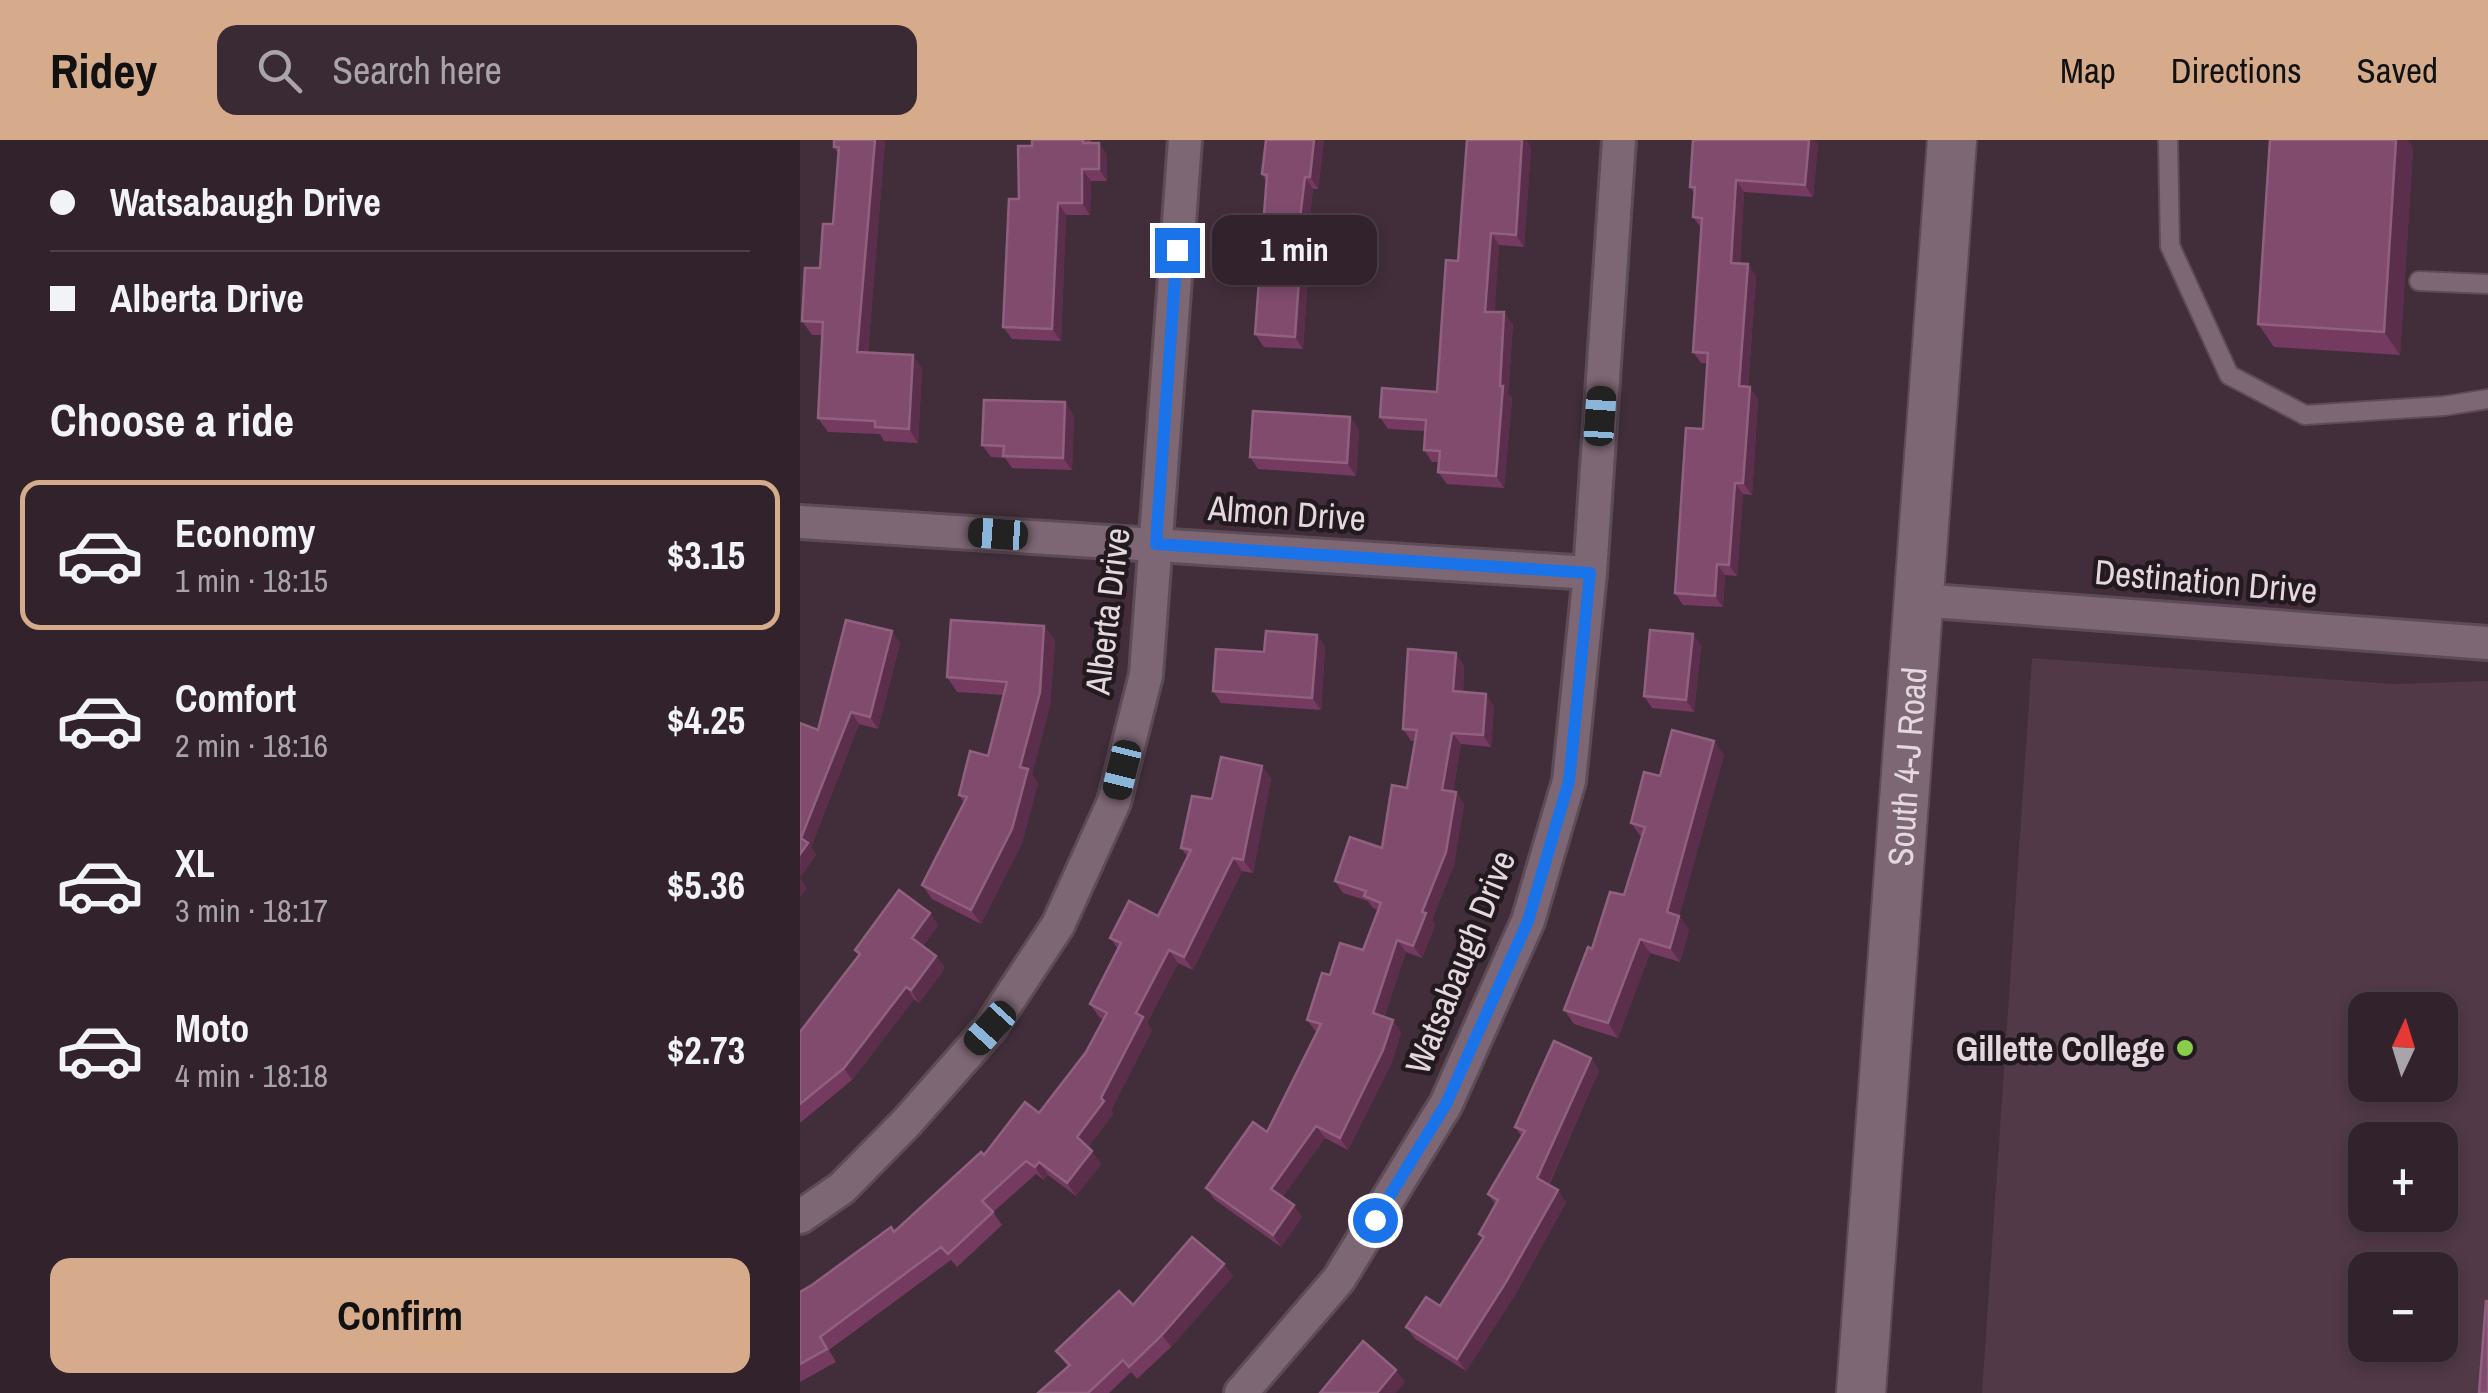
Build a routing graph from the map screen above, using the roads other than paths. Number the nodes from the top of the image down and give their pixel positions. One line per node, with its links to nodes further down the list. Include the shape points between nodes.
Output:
1 (1184, 140): 9 (street, Alberta Drive)
2 (1619, 140): 10 (street, Watsabaugh Drive)
3 (1952, 140): 11 (main road, South 4-J Road)
4 (2168, 140): 7 (lane, via 2170,246 2229,374 2305,415)
5 (2419, 280): 6 (lane)
6 (2488, 284)
7 (2488, 399)
8 (800, 522): 9 (street, Almon Drive)
9 (1156, 544): 10 (street, Almon Drive); 13 (street, Alberta Drive, via 1146,675 1114,802 1058,925 990,1028 907,1122 842,1188)
10 (1590, 573): 15 (street, Watsabaugh Drive, via 1569,781 1528,921 1446,1104 1339,1279)
11 (1918, 600): 12 (street, Destination Drive); 14 (main road, South 4-J Road)
12 (2488, 643)
13 (800, 1217)
14 (1870, 1277): 16 (main road); 17 (main road, South 4-J Road)
15 (1242, 1393)
16 (1840, 1393)
17 (1861, 1393)

